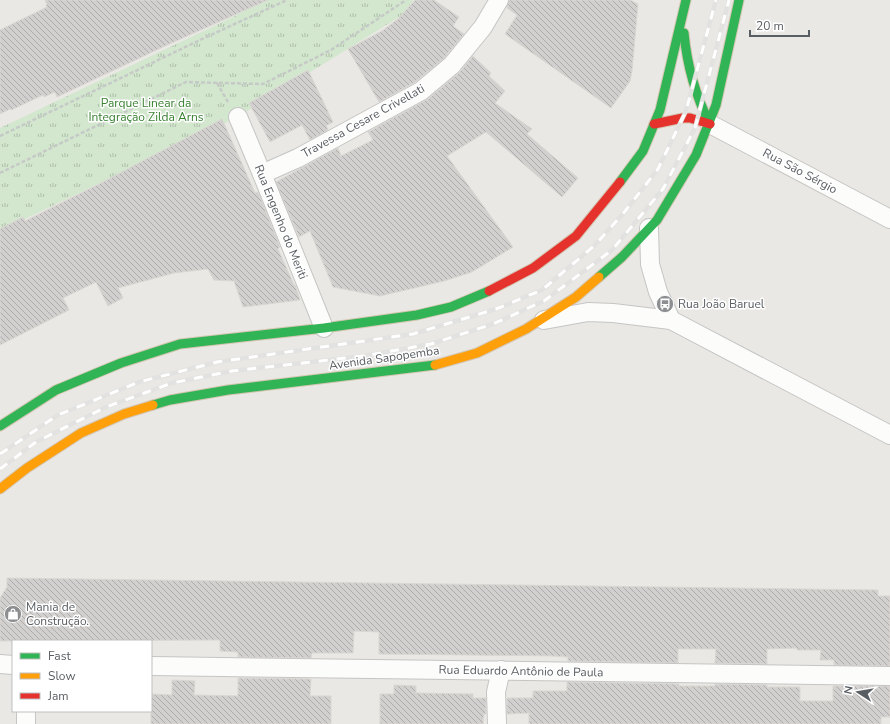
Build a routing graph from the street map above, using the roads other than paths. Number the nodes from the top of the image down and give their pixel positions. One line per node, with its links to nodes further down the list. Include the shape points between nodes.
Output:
1 (499, 0): 7 (street, Travessa Cesare Crivellati, via 483,27 452,66 421,91 298,158)
2 (739, 0): 6 (main road, Avenida Sapopemba)
3 (686, 4): 5 (main road, via 660,110); 6 (main road, via 684,34 687,61 698,99)
4 (238, 117): 7 (street, Rua Engenho do Meriti)
5 (654, 124): 6 (main road, via 690,118); 12 (main road, via 643,152 605,202 576,236 533,268 451,307 417,315)
6 (710, 124): 8 (street, Rua São Sérgio); 9 (main road, Avenida Sapopemba, via 696,155 657,220)
7 (262, 174): 12 (street, Rua Engenho do Meriti)
8 (890, 219)
9 (649, 228): 10 (street, via 650,264 658,292); 11 (main road, Avenida Sapopemba, via 622,257 576,297)
10 (671, 320): 11 (street, via 588,312); 14 (street)
11 (540, 321): 15 (main road, Avenida Sapopemba, via 477,353 430,366 228,390 170,400 124,414 81,433)
12 (324, 328): 13 (main road, via 180,344 120,362 56,390)
13 (0, 426)
14 (890, 435)
15 (0, 489)
16 (0, 664): 17 (street)
17 (12, 664)
18 (152, 666): 19 (street, Rua Eduardo Antônio de Paula)
19 (501, 670): 20 (street, Rua Eduardo Antônio de Paula); 23 (street, via 496,692)
20 (890, 676)
21 (26, 712): 22 (street)
22 (26, 724)
23 (497, 724)

